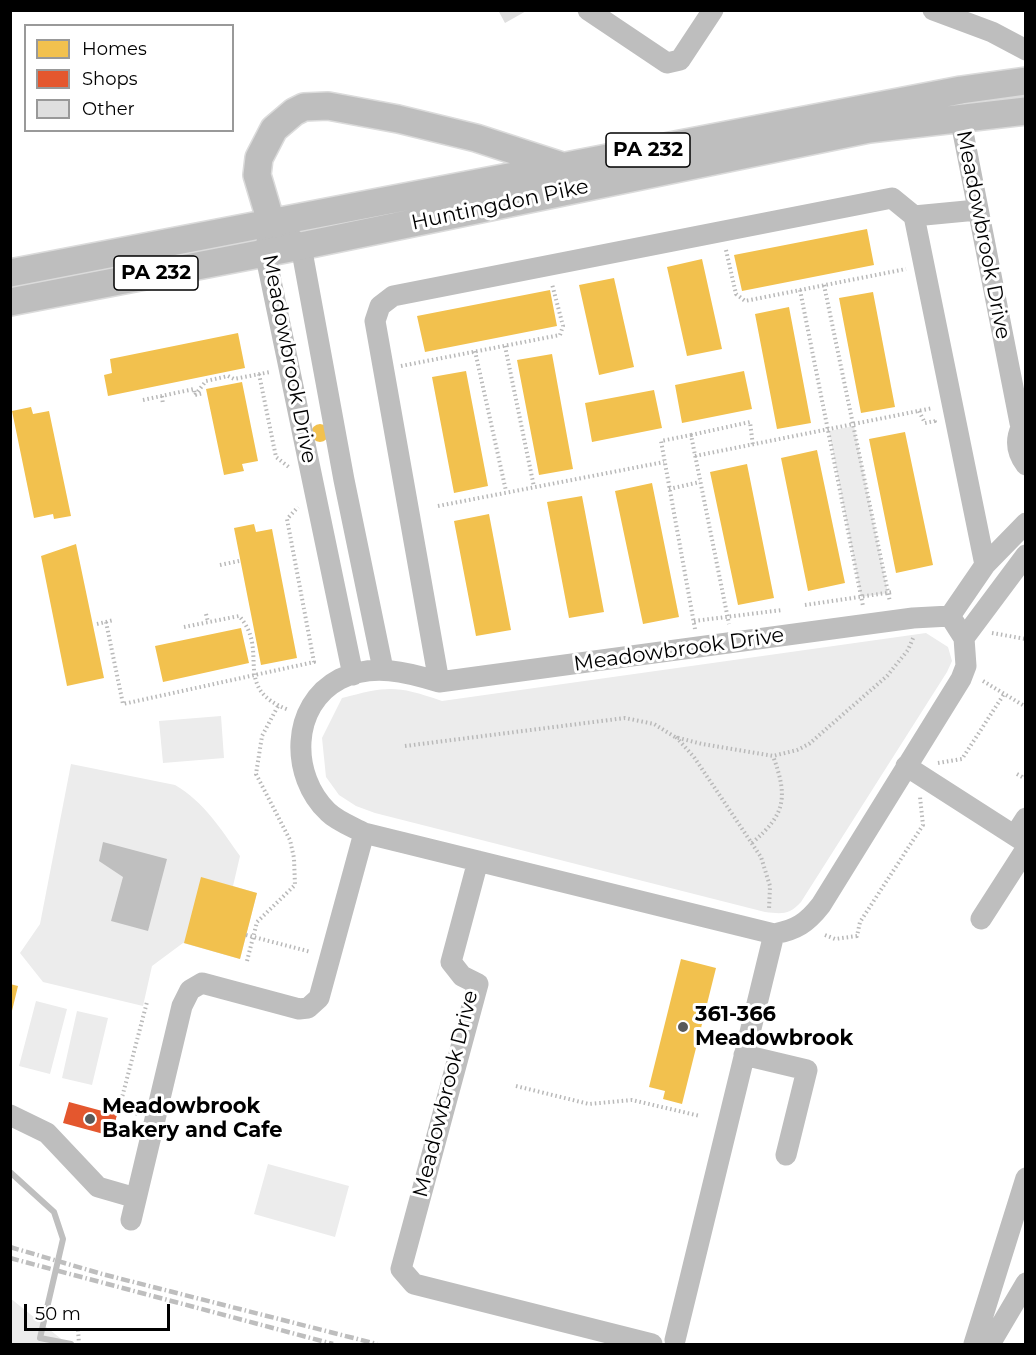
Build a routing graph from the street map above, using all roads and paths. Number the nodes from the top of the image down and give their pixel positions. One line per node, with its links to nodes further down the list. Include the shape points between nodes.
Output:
1 (588, 10): 3 (street, via 667,63 681,60)
2 (933, 10): 4 (street, via 992,32)
3 (712, 11)
4 (1026, 50)
5 (1026, 81): 8 (main road, Huntingdon Pike / PA 232)
6 (1026, 111): 7 (main road, Huntingdon Pike / PA 232)
7 (960, 117): 9 (street, Meadowbrook Drive); 13 (main road, Huntingdon Pike / PA 232, via 869,129)
8 (563, 166): 11 (main road, Huntingdon Pike / PA 232); 11 (main road, via 476,138 398,119 328,106 304,107 274,129 259,158 257,175)
9 (977, 210): 10 (street); 33 (street, Meadowbrook Drive)
10 (914, 216): 12 (street, via 892,198); 15 (street)
11 (271, 222): 13 (street, Meadowbrook Drive); 14 (street, Meadowbrook Drive); 17 (main road, Huntingdon Pike / PA 232)
12 (722, 231): 16 (street); 19 (path, via 735,294 745,300)
13 (301, 246): 14 (main road, Huntingdon Pike / PA 232); 71 (street, Meadowbrook Drive)
14 (265, 252): 20 (main road, Huntingdon Pike / PA 232); 72 (street, Meadowbrook Drive)
15 (924, 266): 18 (path); 51 (street)
16 (538, 268): 21 (path, via 555,288 563,326 560,335); 24 (street, via 393,296 380,306 375,321)
17 (10, 273)
18 (824, 285): 19 (path); 32 (path)
19 (800, 290): 34 (path)
20 (10, 302)
21 (505, 346): 22 (path); 42 (path)
22 (475, 351): 24 (path); 44 (path)
23 (280, 370): 25 (path)
24 (383, 370): 75 (street)
25 (259, 374): 27 (path, via 206,381); 40 (path, via 276,457)
26 (204, 393): 27 (path)
27 (195, 395): 28 (path, via 194,389)
28 (162, 396): 29 (path); 30 (path)
29 (143, 400)
30 (163, 405)
31 (919, 411): 31 (path, via 925,423 935,421 933,408); 32 (path)
32 (854, 426): 34 (path); 52 (path)
33 (1023, 427): 39 (street, Meadowbrook Drive, via 1016,437)
34 (828, 431): 36 (path); 53 (path)
35 (691, 435): 36 (path, via 750,422); 37 (path); 38 (path, via 661,441)
36 (753, 446): 37 (path)
37 (695, 456): 41 (path)
38 (664, 462): 42 (path); 43 (path)
39 (1026, 465)
40 (295, 472)
41 (700, 482): 43 (path); 64 (path)
42 (534, 487): 46 (path)
43 (669, 489): 60 (path)
44 (506, 491)
45 (303, 502): 73 (path, via 287,519 314,662)
46 (438, 506)
47 (1026, 523): 51 (street)
48 (1026, 555): 68 (street)
49 (239, 561): 50 (path)
50 (220, 565)
51 (985, 565): 57 (street)
52 (891, 593): 53 (path); 59 (path)
53 (861, 597): 54 (path); 65 (path)
54 (805, 605)
55 (782, 610): 60 (path)
56 (206, 614): 62 (path)
57 (950, 616): 59 (street, Meadowbrook Drive); 68 (street, Meadowbrook Drive)
58 (114, 620): 61 (path)
59 (894, 620): 65 (street, Meadowbrook Drive)
60 (694, 621): 67 (path)
61 (106, 622): 63 (path); 73 (path, via 123,704)
62 (208, 622): 66 (path); 73 (path, via 239,616 248,625 255,660)
63 (97, 624)
64 (729, 624)
65 (866, 624): 75 (street, Meadowbrook Drive)
66 (184, 627)
67 (695, 629)
68 (968, 633): 70 (path); 84 (street, Meadowbrook Drive, via 961,679)
69 (914, 636): 82 (path, via 887,676 809,744)
70 (1026, 639)
71 (383, 669): 72 (street, Meadowbrook Drive); 75 (street, Meadowbrook Drive)
72 (353, 675): 88 (street, Meadowbrook Drive, via 340,679 318,698 304,722 299,752 306,780 328,813)
73 (253, 676): 77 (path, via 258,689)
74 (983, 681): 76 (path)
75 (438, 682)
76 (1004, 694): 78 (path); 83 (path, via 962,759)
77 (278, 706): 79 (path); 97 (path, via 262,736 256,774 290,840 295,885 257,922)
78 (1026, 707)
79 (289, 710)
80 (675, 737): 81 (path, via 654,723 625,718); 82 (path); 90 (path, via 694,758)
81 (405, 746)
82 (773, 756): 90 (path, via 784,786 782,809)
83 (934, 764)
84 (906, 766): 89 (street); 94 (street, Meadowbrook Drive, via 813,916 803,926)
85 (1017, 774): 86 (path)
86 (1026, 776)
87 (919, 789): 96 (path, via 922,825 860,922 857,936 835,939)
88 (364, 833): 91 (street, Meadowbrook Drive); 108 (street, via 319,998 314,1004 299,1009 202,983 190,990 182,1006)
89 (1023, 837): 93 (street)
90 (752, 843): 92 (path, via 768,873)
91 (478, 861): 94 (street, Meadowbrook Drive); 114 (street, Meadowbrook Drive, via 450,962 462,976 478,984 401,1269 414,1284)
92 (769, 910)
93 (981, 919)
94 (774, 934): 101 (street)
95 (246, 935): 97 (path)
96 (825, 935)
97 (253, 938): 98 (path); 99 (path)
98 (311, 952)
99 (247, 961)
100 (147, 1002): 104 (path, via 116,1108)
101 (744, 1055): 106 (street, via 807,1070); 112 (street)
102 (516, 1086): 105 (path, via 589,1104 632,1100)
103 (10, 1115): 108 (street, via 47,1133 98,1188)
104 (141, 1115)
105 (700, 1116)
106 (786, 1155)
107 (1026, 1178): 115 (street)
108 (136, 1198): 109 (street)
109 (131, 1220)
110 (1026, 1283): 116 (street)
111 (78, 1330): 113 (path)
112 (678, 1343)
113 (79, 1344)
114 (652, 1344)
115 (974, 1344)
116 (990, 1344)

